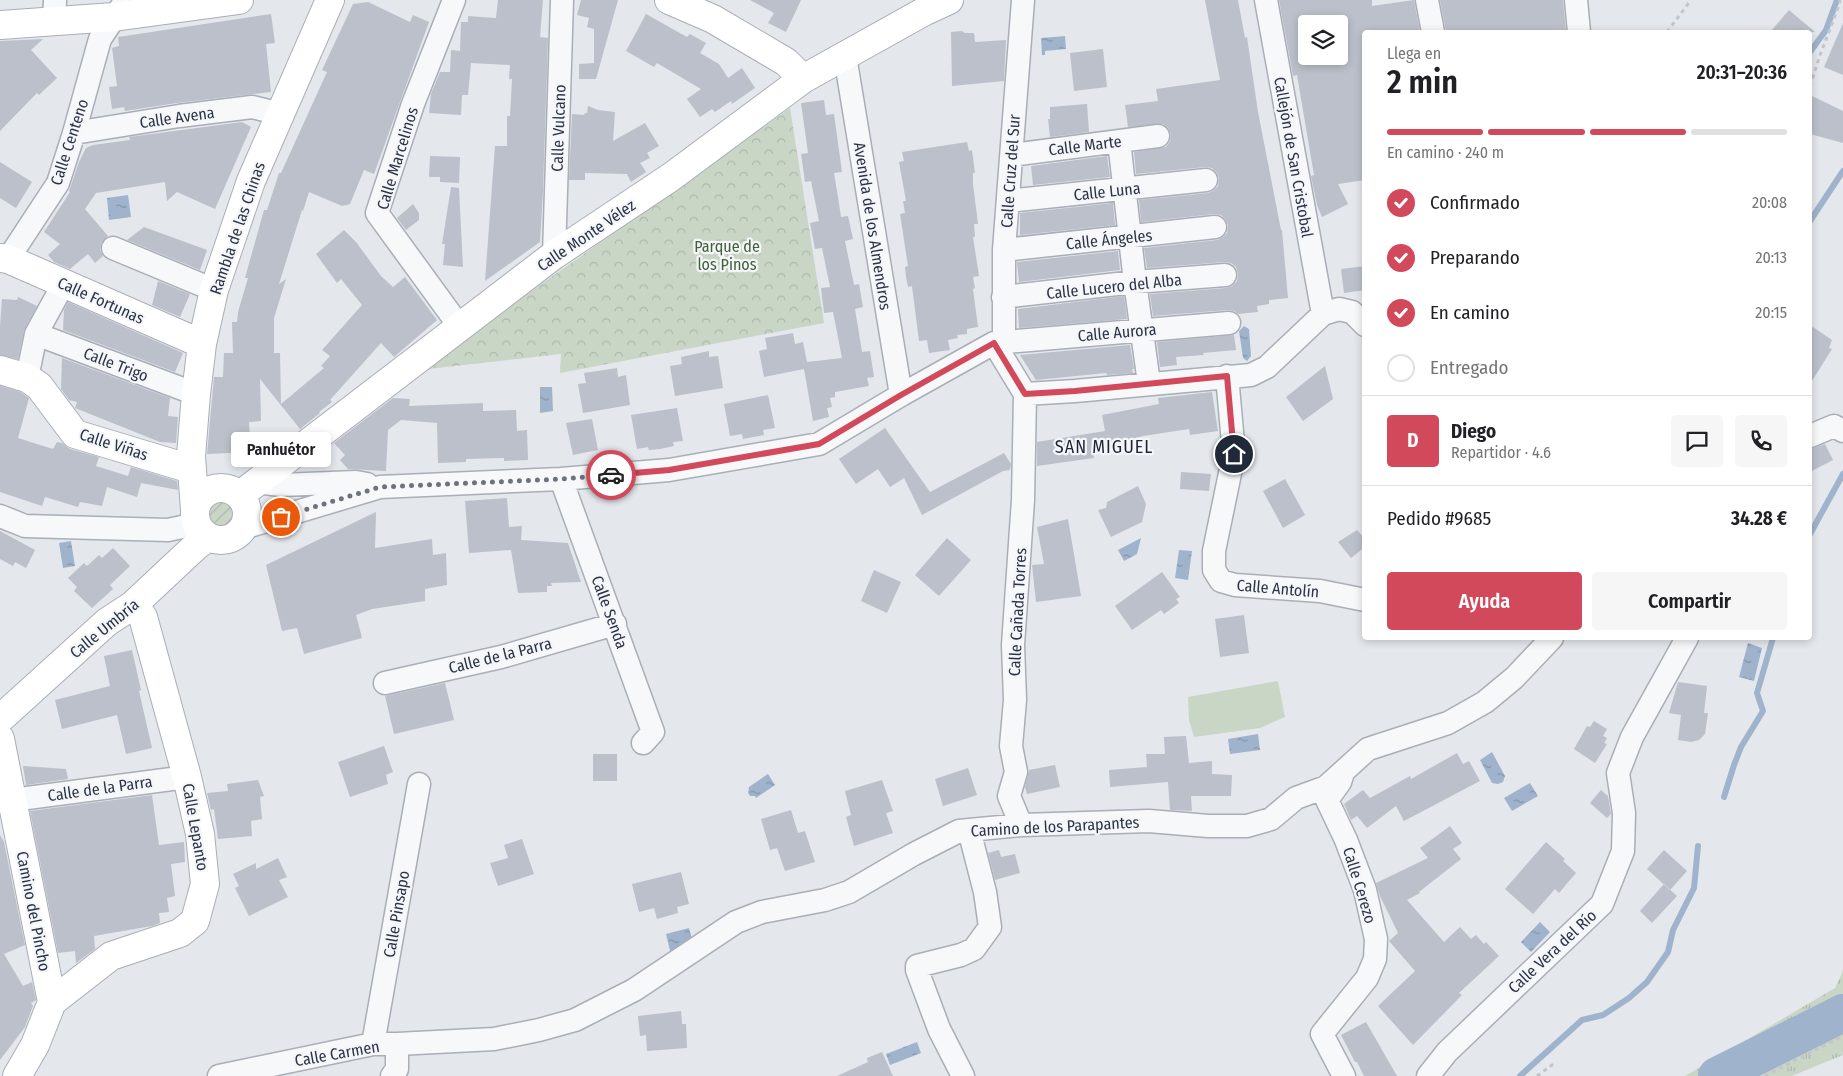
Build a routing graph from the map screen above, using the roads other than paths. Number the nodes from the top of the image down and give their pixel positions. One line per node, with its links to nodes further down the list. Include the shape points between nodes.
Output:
1 (239, 0): 11 (street)
2 (330, 0): 18 (street, Rambla de las Chinas)
3 (454, 0): 40 (street, Calle Marcelinos, via 413,104 377,213)
4 (562, 0): 30 (street, Calle Vulcano)
5 (669, 0): 17 (street, via 713,20 786,62)
6 (1023, 0): 22 (street, Calle Cruz del Sur)
7 (1266, 0): 37 (street, Callejón de San Cristobal)
8 (1427, 0): 14 (street)
9 (1576, 0): 15 (street)
10 (930, 4): 16 (street, Calle Monte Vélez)
11 (120, 9): 12 (street); 19 (street, Calle Centeno, via 100,39)
12 (54, 11): 13 (street)
13 (0, 25)
14 (1433, 30)
15 (1579, 30)
16 (846, 56): 17 (street, Calle Monte Vélez); 51 (street, Avenida de los Almendros)
17 (803, 79): 30 (street, Calle Monte Vélez, via 671,177)
18 (280, 114): 19 (street, Calle Avena, via 252,107); 35 (street, Rambla de las Chinas, via 251,181)
19 (74, 133): 31 (street, Calle Centeno, via 58,183)
20 (1158, 136): 21 (street, Calle Marte)
21 (1118, 141): 22 (street, Calle Marte); 24 (street)
22 (1012, 155): 25 (street, Calle Cruz del Sur)
23 (1206, 180): 24 (street, Calle Luna)
24 (1124, 189): 25 (street, Calle Luna); 27 (street)
25 (1008, 201): 29 (street, Calle Cruz del Sur)
26 (1215, 227): 27 (street, Calle Ángeles)
27 (1129, 236): 29 (street, Calle Ángeles); 33 (street)
28 (113, 248): 35 (street)
29 (1004, 250): 36 (street, Calle Cruz del Sur)
30 (554, 255): 40 (street, Calle Monte Vélez)
31 (4, 259): 34 (street, Calle Fortunas)
32 (1225, 275): 33 (street, Calle Lucero del Alba)
33 (1135, 282): 36 (street, Calle Lucero del Alba); 41 (street)
34 (64, 283): 42 (street); 44 (street, Calle Fortunas)
35 (214, 290): 44 (street, Rambla de las Chinas)
36 (1003, 297): 43 (street, Calle Cruz del Sur)
37 (1322, 314): 38 (street, via 1339,309 1352,312); 46 (street, via 1267,367 1251,375)
38 (1362, 322)
39 (1229, 323): 41 (street, Calle Aurora)
40 (460, 327): 57 (street, Calle Monte Vélez)
41 (1142, 330): 43 (street, Calle Aurora); 48 (street)
42 (36, 334): 47 (street); 49 (street, Calle Trigo)
43 (999, 342): 50 (street); 51 (street)
44 (202, 344): 49 (street, Rambla de las Chinas)
45 (0, 370): 47 (street, Calle Viñas)
46 (1227, 376): 48 (street); 61 (street, Calle Antolín, via 1234,454 1214,551 1214,570 1221,581 1235,585 1320,591)
47 (27, 378): 54 (street, Calle Viñas, via 39,386 75,434)
48 (1149, 383): 50 (street)
49 (196, 394): 54 (street, Rambla de las Chinas)
50 (1025, 394): 74 (street, Calle Cañada Torres, via 1023,500 1013,645 1015,700 1011,746 1016,772 1008,796)
51 (901, 395): 55 (street, via 819,444 669,470)
52 (1843, 431): 53 (street, via 1834,426)
53 (1812, 435)
54 (191, 468): 58 (street)
55 (561, 479): 56 (street); 63 (street, Calle Senda)
56 (380, 487): 57 (street, via 356,482); 60 (street)
57 (248, 488): 58 (street, via 219,487); 60 (street)
58 (202, 515): 59 (street, via 168,530 25,526); 60 (street, via 224,541); 62 (street, Calle Umbría, via 196,546)
59 (0, 516)
60 (243, 528)
61 (1362, 599)
62 (133, 605): 67 (street, Calle Umbría, via 107,622); 71 (street, Calle Lepanto, via 143,617)
63 (615, 624): 66 (street, Calle de la Parra, via 501,657); 69 (street, Calle Senda, via 653,732)
64 (1550, 640): 70 (street, Camino de los Parapantes, via 1514,678 1485,702 1448,723 1368,749)
65 (1686, 640): 84 (street, Calle Vera del Río, via 1632,737 1618,773 1624,813 1623,851 1602,904 1447,1052)
66 (385, 683)
67 (0, 719)
68 (0, 740): 73 (street, Camino del Pincho)
69 (643, 743)
70 (1344, 770): 74 (street, Camino de los Parapantes, via 1326,786 1296,798 1271,820 1247,826 1149,820); 83 (street, Calle Cerezo, via 1327,800 1365,890 1376,939 1375,959 1367,978 1322,1034)
71 (187, 777): 73 (street, Calle de la Parra); 76 (street, Calle Lepanto, via 200,834 205,884 196,921 180,933 111,956)
72 (419, 784): 77 (street, Calle Pinsapo)
73 (12, 800): 76 (street, Camino del Pincho)
74 (1021, 826): 75 (street, Camino de los Parapantes)
75 (969, 830): 78 (street, Camino de los Parapantes, via 959,831 914,854 849,892 762,912 736,922 634,990 575,1020 494,1039); 82 (street, via 985,892 990,927 974,949 918,966 917,970 939,1029)
76 (52, 1002): 79 (street, via 35,1045)
77 (373, 1044): 78 (street, Calle Carmen); 80 (street, Calle Carmen)
78 (397, 1044): 81 (street, via 397,1069)
79 (17, 1076)
80 (219, 1076)
81 (392, 1076)
82 (963, 1076)
83 (1344, 1076)
84 (1428, 1076)

